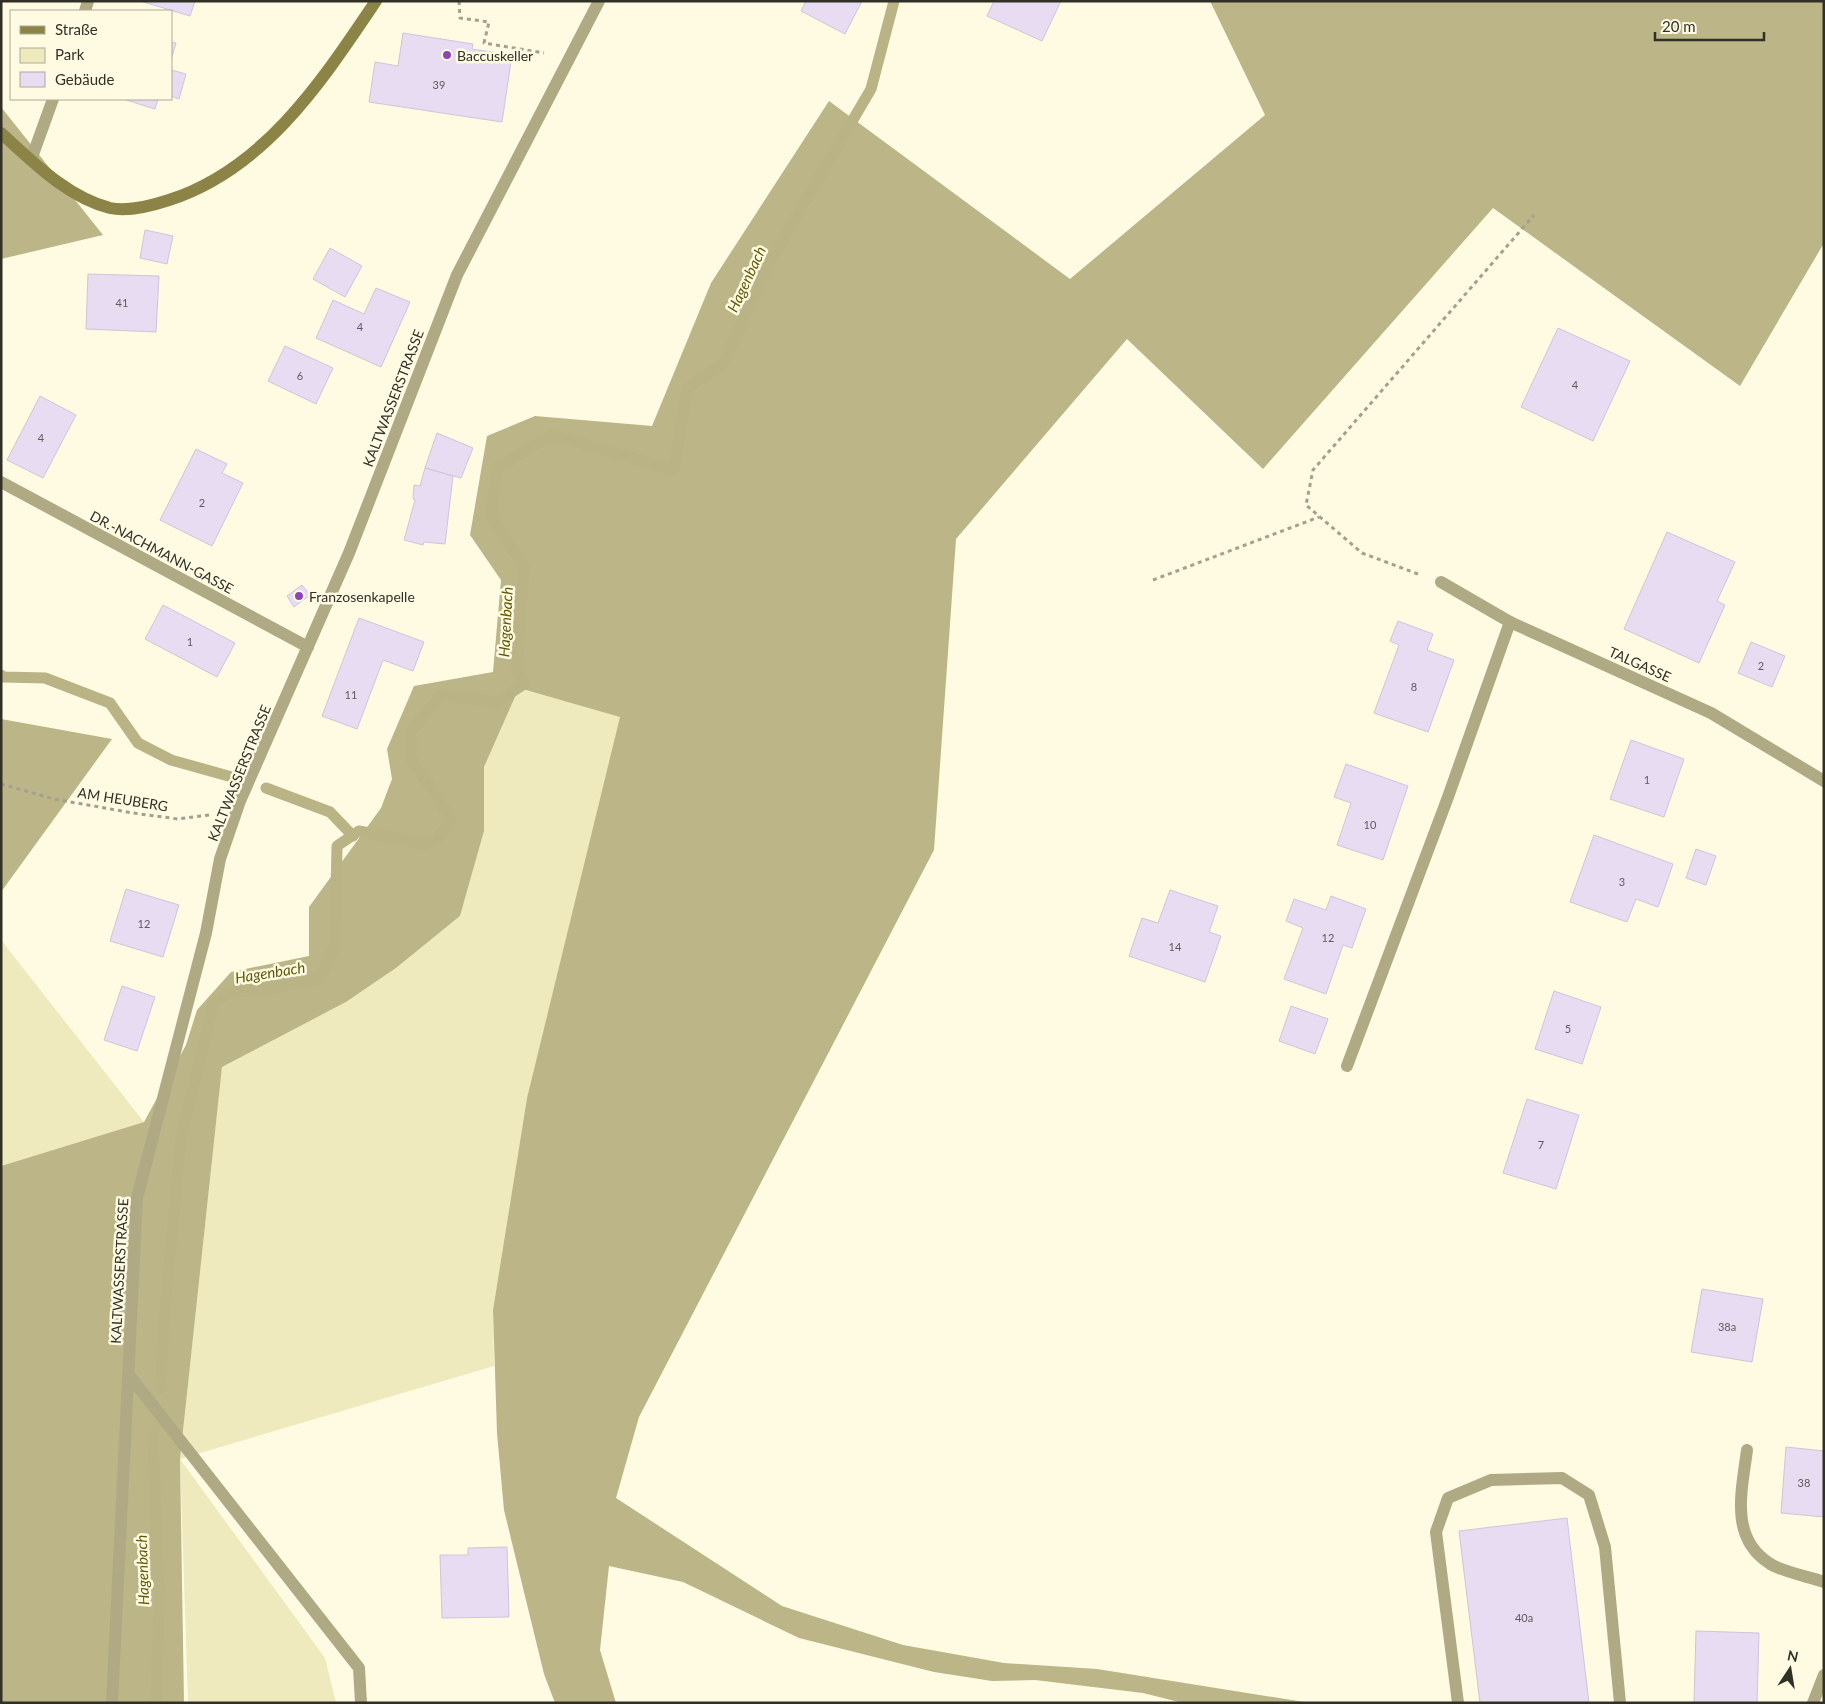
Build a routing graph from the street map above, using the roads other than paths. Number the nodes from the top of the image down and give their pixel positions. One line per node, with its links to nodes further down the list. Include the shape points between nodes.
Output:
1 (376, 1): 5 (street, via 330,70 282,127 236,166 195,191 150,206 112,208 71,191)
2 (599, 1): 9 (street, KALTWASSERSTRASSE, via 456,275 349,553)
3 (53, 100): 5 (street)
4 (1, 133): 5 (street)
5 (31, 160)
6 (1, 482): 9 (street, DR.-NACHMANN-GASSE)
7 (1441, 582): 8 (street, TALGASSE)
8 (1510, 622): 10 (street, TALGASSE, via 1712,713); 11 (street)
9 (308, 647): 12 (street, KALTWASSERSTRASSE, via 240,801 220,859 206,933 137,1198)
10 (1824, 781)
11 (1347, 1066)
12 (129, 1375): 16 (street, KALTWASSERSTRASSE); 17 (street, via 359,1668)
13 (1747, 1450): 14 (street, via 1740,1508 1746,1539 1769,1564)
14 (1824, 1582)
15 (1824, 1675): 20 (street)
16 (112, 1703)
17 (362, 1703)
18 (1458, 1703): 19 (street, via 1436,1532 1448,1498 1491,1480 1562,1478 1589,1495 1605,1547)
19 (1620, 1703)
20 (1813, 1703)

